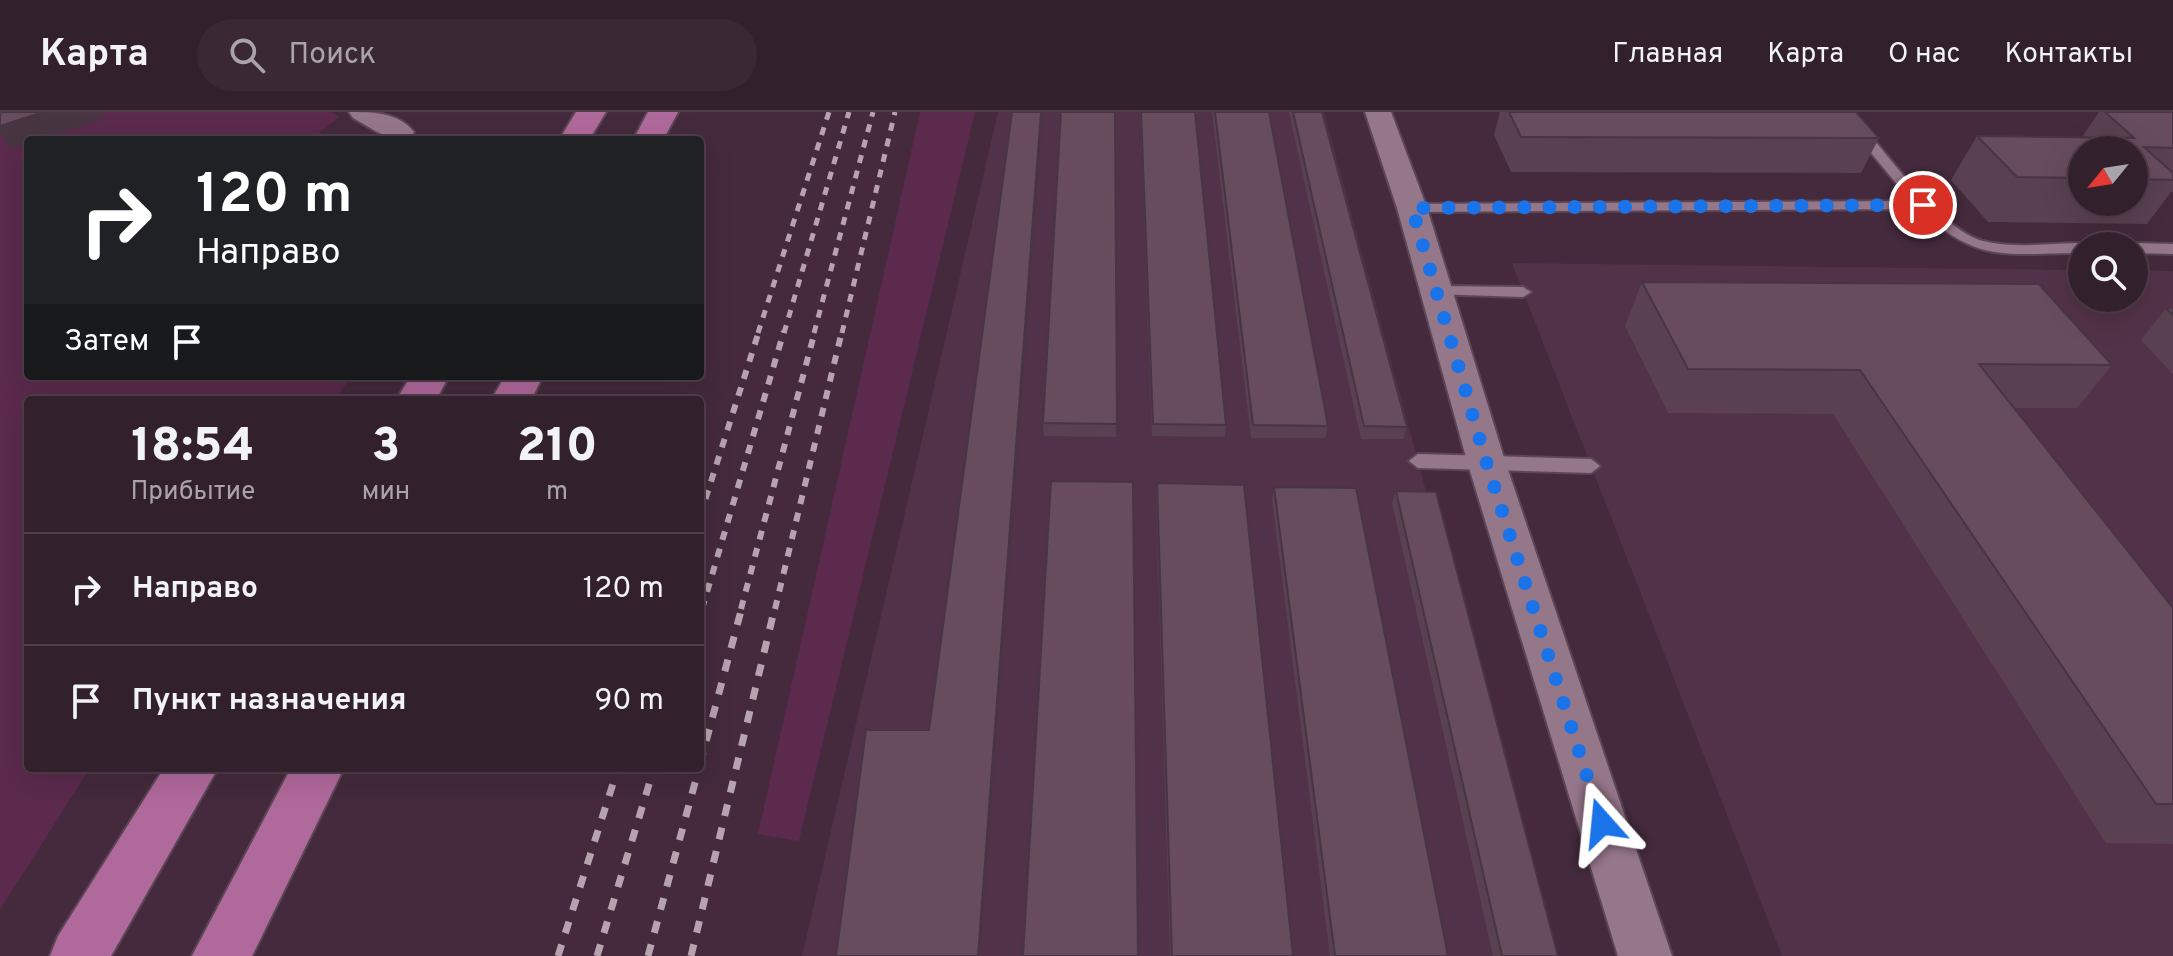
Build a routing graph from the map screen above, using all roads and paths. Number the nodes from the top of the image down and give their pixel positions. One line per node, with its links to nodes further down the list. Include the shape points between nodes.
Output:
1 (362, 112): 6 (street)
2 (591, 112): 7 (main road)
3 (663, 112): 8 (main road)
4 (1378, 112): 10 (street)
5 (1844, 112): 9 (lane)
6 (400, 132)
7 (576, 136)
8 (650, 136)
9 (1923, 205): 10 (lane); 11 (lane, via 1972,243)
10 (1412, 208): 14 (street)
11 (2068, 248)
12 (2148, 248): 13 (lane)
13 (2173, 249)
14 (1438, 291): 15 (lane); 17 (street)
15 (1523, 292)
16 (1418, 461): 17 (lane)
17 (1486, 461): 18 (lane); 23 (street)
18 (1591, 466)
19 (190, 772): 21 (main road)
20 (316, 772): 22 (main road)
21 (79, 956)
22 (221, 956)
23 (1645, 956)

